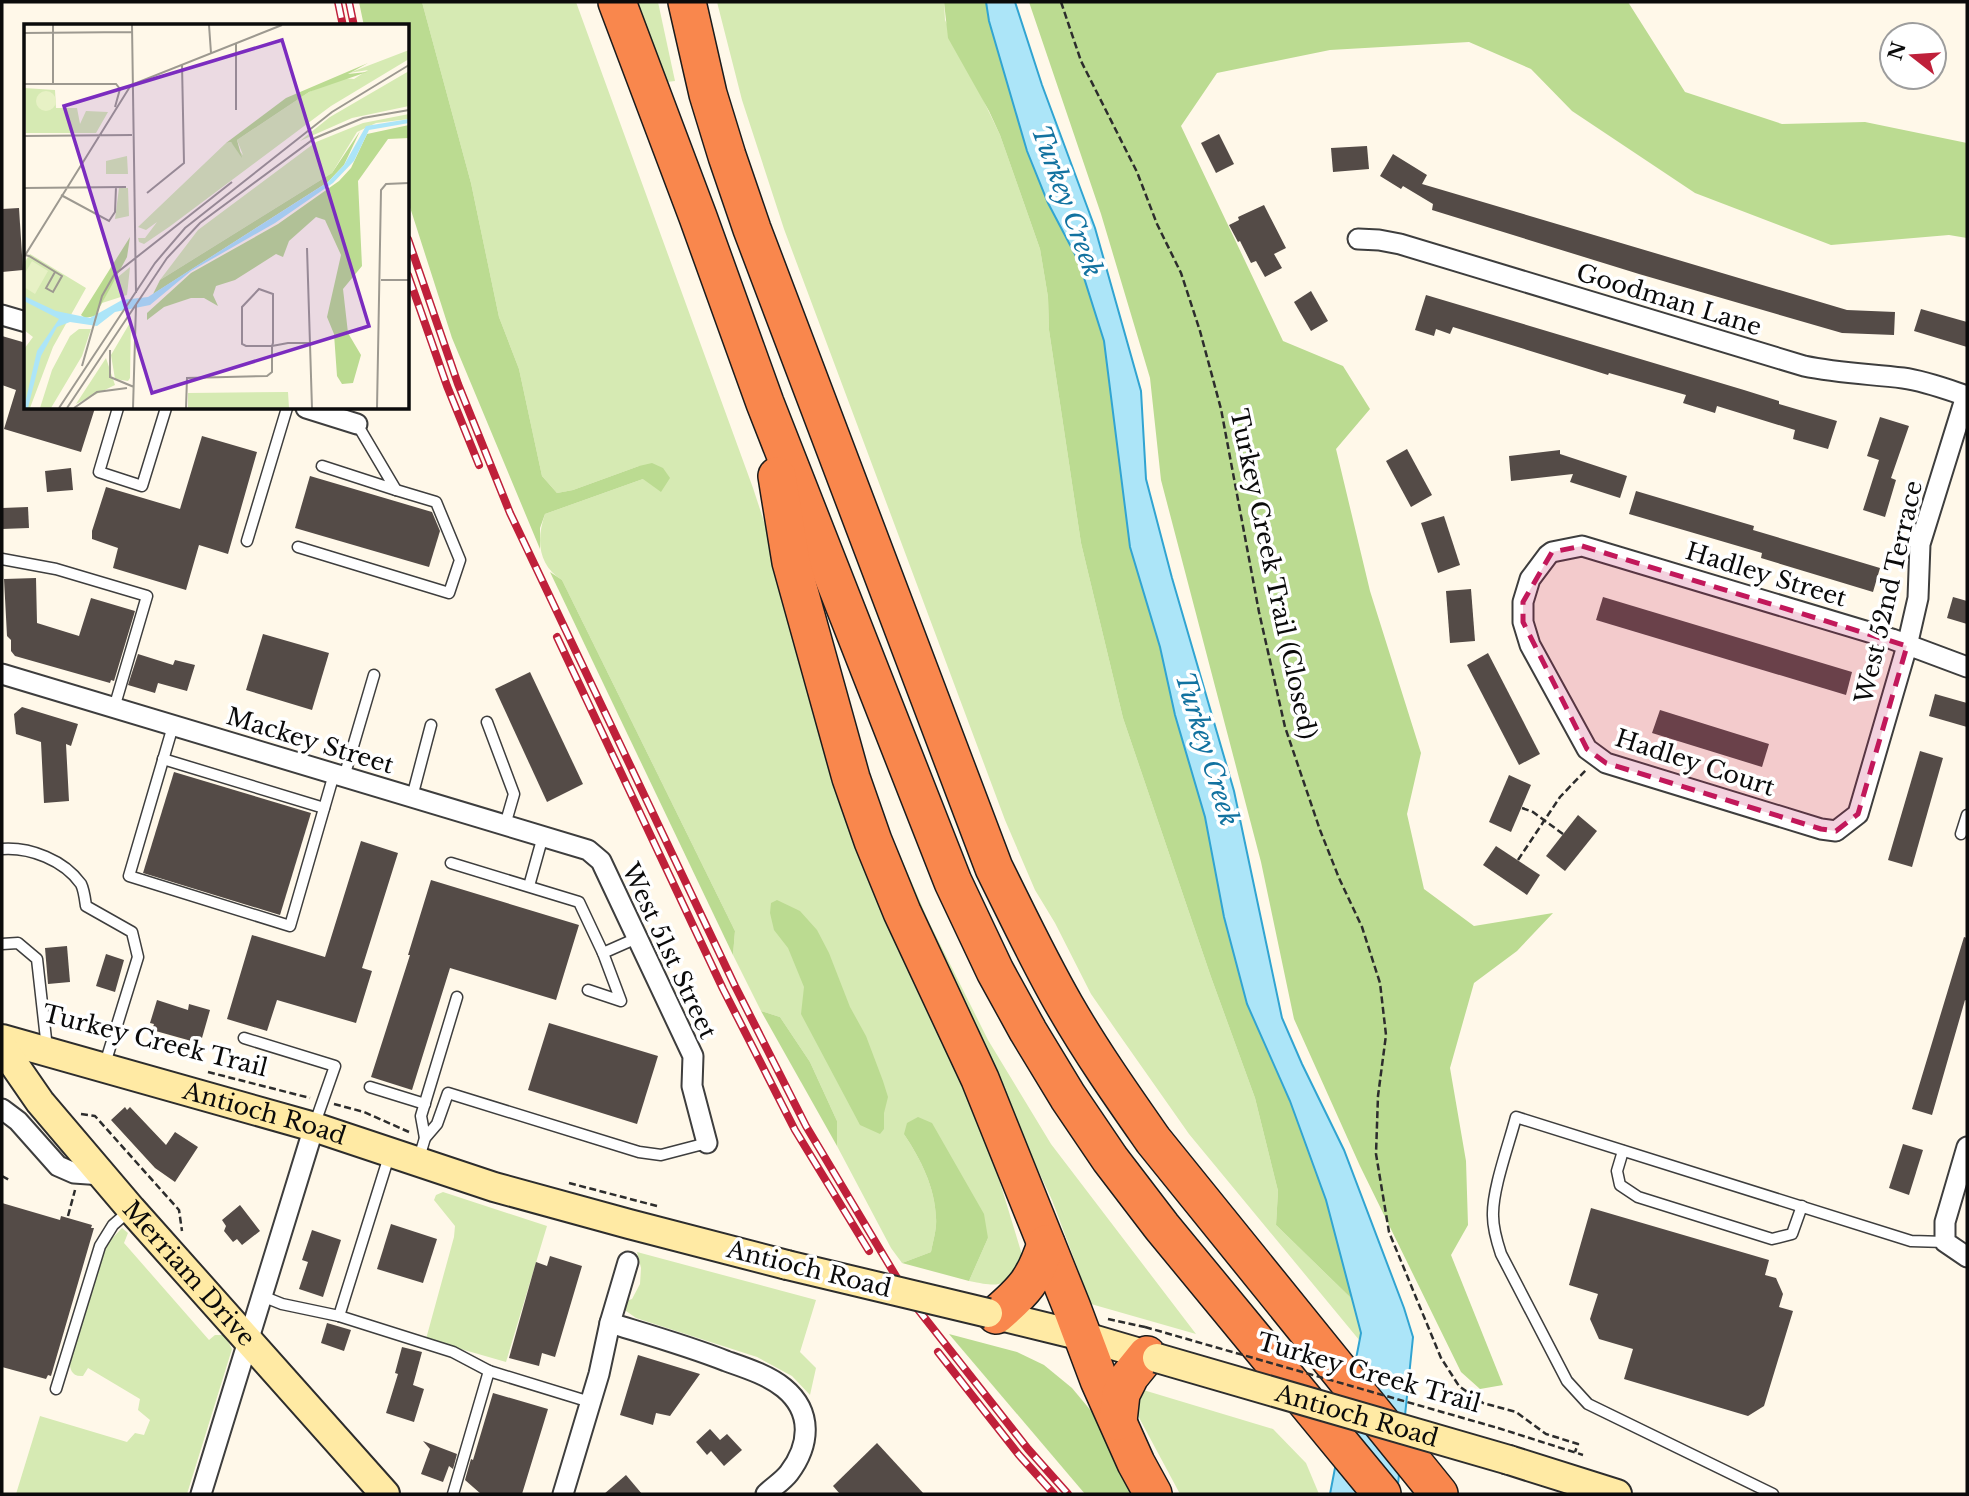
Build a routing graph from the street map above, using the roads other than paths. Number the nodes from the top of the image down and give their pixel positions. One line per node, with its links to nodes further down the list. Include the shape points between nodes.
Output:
1 (617, 2): 7 (highway)
2 (687, 2): 84 (highway, bridge, via 708,94 752,229 994,868 1027,936 1065,1007 1153,1140)
3 (1358, 239): 6 (street, Goodman Lane, via 1400,244 1804,366 1905,378)
4 (2, 315): 5 (street)
5 (24, 321)
6 (1967, 396): 19 (street, West 52nd Terrace, via 1920,544 1918,598)
7 (765, 403): 63 (highway, via 791,562 851,778 902,912 980,1079); 83 (highway, bridge, via 953,883 1028,1031 1068,1097 1161,1227)
8 (117, 410): 9 (lane, via 99,472 142,486)
9 (165, 410)
10 (286, 410): 15 (lane)
11 (312, 410): 12 (street)
12 (357, 424): 14 (lane)
13 (322, 467): 14 (lane)
14 (396, 490): 16 (lane, via 436,502 460,560 449,593)
15 (247, 541)
16 (298, 547)
17 (1548, 555): 19 (street, Hadley Street, via 1582,546); 33 (street, Hadley Court, via 1530,579 1523,622 1530,645 1587,749 1606,763)
18 (2, 559): 23 (lane, via 56,569 147,596)
19 (1908, 646): 20 (street, Hadley Street); 33 (street, West 52nd Terrace, via 1858,814)
20 (1967, 667)
21 (2, 674): 23 (street, Mackey Street)
22 (374, 676): 28 (lane)
23 (114, 708): 26 (street, Mackey Street)
24 (487, 722): 32 (lane, via 514,794)
25 (431, 724): 29 (lane)
26 (173, 726): 27 (lane); 28 (street, Mackey Street)
27 (163, 759): 30 (lane); 30 (lane, via 129,876 290,926)
28 (339, 775): 29 (street, Mackey Street); 30 (lane)
29 (412, 797): 32 (street, Mackey Street)
30 (324, 808)
31 (1967, 815): 34 (lane)
32 (505, 825): 35 (street, Mackey Street)
33 (1836, 831)
34 (1961, 834)
35 (543, 836): 37 (street, Mackey Street, via 588,850); 39 (lane)
36 (2, 849): 49 (lane, via 17,848 60,864 82,885 86,906 132,932 138,957)
37 (601, 861): 40 (street, West 51st Street)
38 (451, 863): 39 (lane)
39 (529, 886): 42 (lane, via 579,902)
40 (637, 938): 42 (lane); 54 (street, West 51st Street, via 693,1056 692,1086)
41 (2, 944): 48 (lane, via 18,943 37,958)
42 (603, 953): 43 (lane, via 621,1001)
43 (588, 990)
44 (457, 997): 51 (lane)
45 (244, 1038): 53 (lane, via 335,1066)
46 (2, 1039): 48 (main road, Antioch Road)
47 (2, 1047): 59 (main road, Merriam Drive)
48 (47, 1052): 49 (main road, Antioch Road)
49 (104, 1068): 53 (main road, Antioch Road)
50 (370, 1087): 51 (lane)
51 (425, 1104): 56 (lane)
52 (2, 1109): 59 (street, via 58,1166)
53 (314, 1127): 58 (main road, Antioch Road); 66 (street)
54 (707, 1143): 56 (lane, via 661,1155 639,1152 448,1093)
55 (1967, 1147): 62 (street, via 1945,1222)
56 (422, 1150): 58 (main road, Antioch Road); 67 (main road, Antioch Road, bridge, via 519,1194)
57 (1623, 1151): 60 (lane); 60 (lane, via 1617,1171 1620,1185 1638,1197 1772,1239 1792,1234); 86 (lane, via 1516,1117 1494,1200 1495,1235 1501,1254 1567,1381 1588,1404)
58 (390, 1152): 68 (lane)
59 (89, 1179): 61 (main road, Merriam Drive)
60 (1802, 1206): 62 (lane, via 1911,1241)
61 (131, 1209): 71 (main road, Merriam Drive); 74 (lane, via 113,1225 100,1246)
62 (1945, 1242): 64 (street)
63 (1046, 1244): 67 (highway, via 1028,1284); 70 (highway)
64 (1967, 1257)
65 (628, 1262): 69 (street)
66 (261, 1296): 68 (lane); 71 (street)
67 (992, 1314): 70 (main road, Antioch Road)
68 (339, 1316): 73 (lane, via 453,1352)
69 (610, 1322): 75 (street); 81 (street, via 704,1352 785,1388 800,1406 807,1430 789,1474)
70 (1082, 1336): 72 (main road, Antioch Road); 76 (highway)
71 (248, 1340): 77 (street); 78 (main road, Merriam Drive)
72 (1149, 1347): 76 (highway, via 1121,1394); 85 (main road, Antioch Road, bridge)
73 (489, 1371): 75 (lane); 79 (lane)
74 (56, 1389)
75 (590, 1402): 80 (street)
76 (1118, 1421): 82 (highway)
77 (201, 1494)
78 (385, 1494)
79 (453, 1494)
80 (563, 1494)
81 (766, 1494)
82 (1153, 1494)
83 (1382, 1494)
84 (1439, 1494)
85 (1617, 1494)
86 (1773, 1494)

